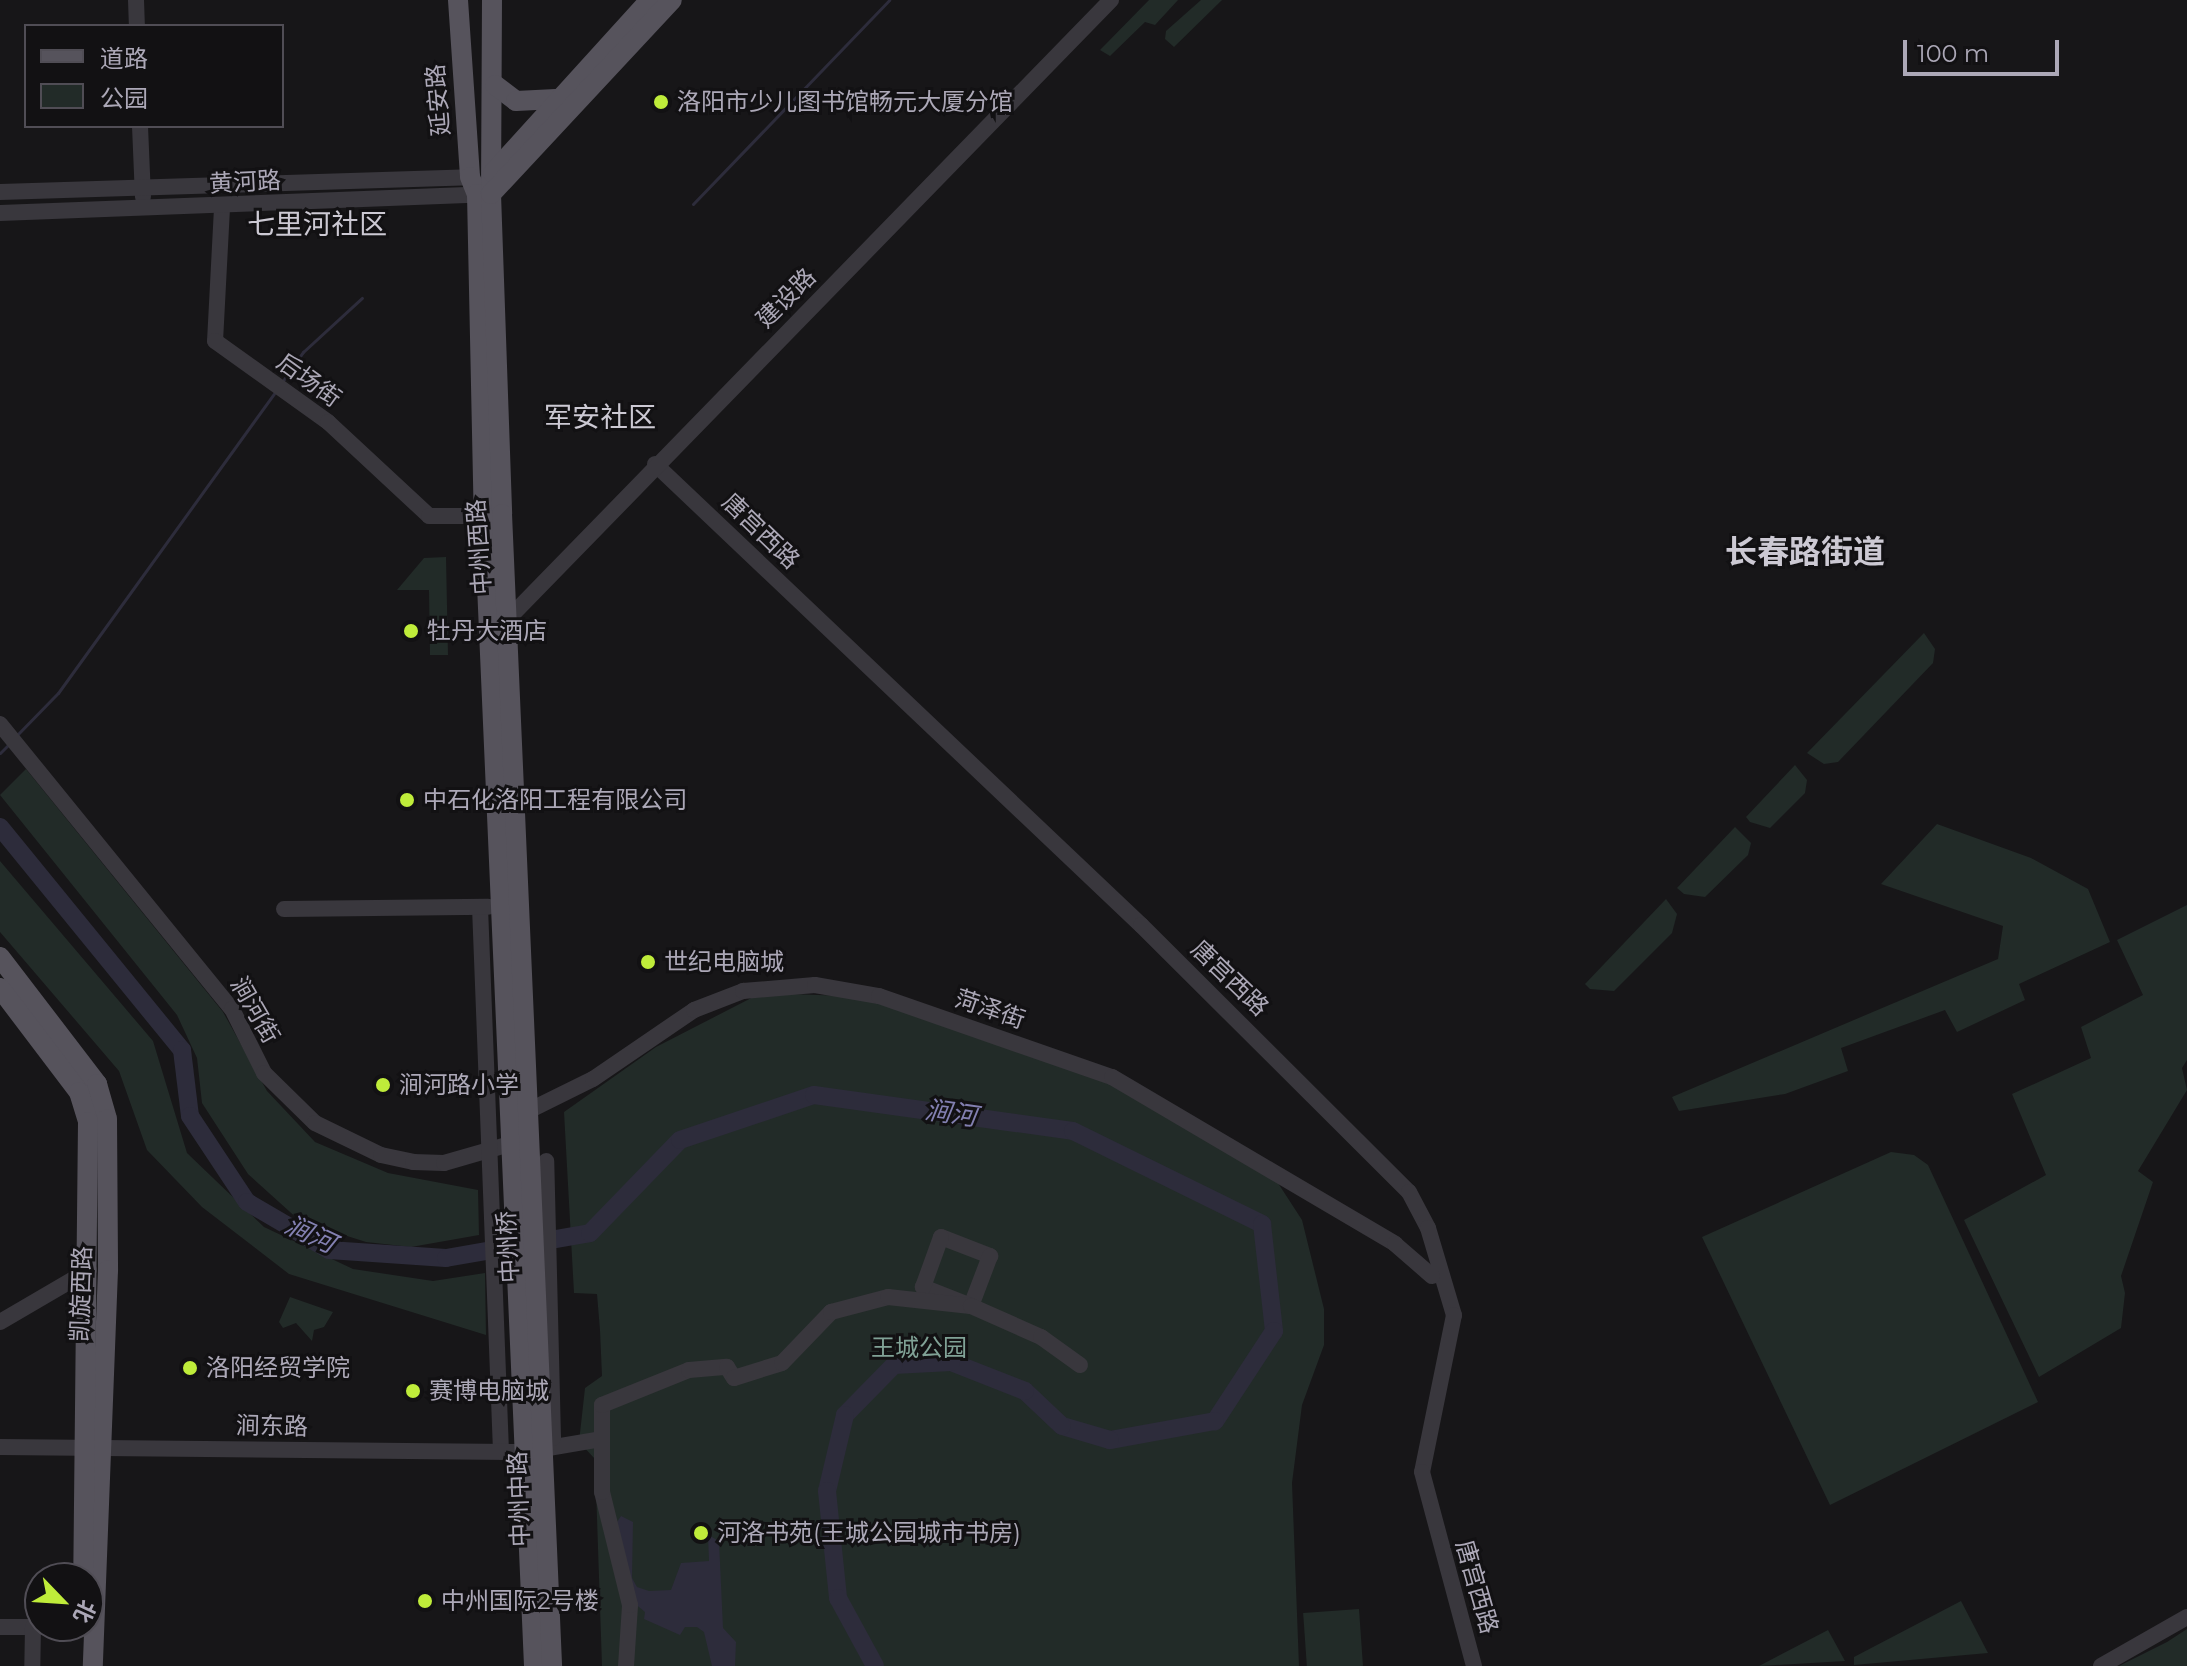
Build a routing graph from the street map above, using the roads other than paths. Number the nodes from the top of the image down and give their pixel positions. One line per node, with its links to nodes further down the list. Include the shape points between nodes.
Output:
1 (136, 0): 8 (street)
2 (458, 0): 12 (main road, 延安路)
3 (492, 0): 9 (main road)
4 (650, 0): 10 (main road)
5 (672, 0): 12 (main road)
6 (1111, 0): 18 (street, 建设路)
7 (1124, 0): 18 (street, 建设路)
8 (137, 24)
9 (495, 85): 10 (main road, via 516,101); 12 (main road)
10 (556, 99): 12 (main road)
11 (140, 128): 13 (street)
12 (483, 185): 13 (street, 黄河路); 15 (street, 黄河路); 19 (main road, 中州西路); 20 (main road, 中州西路)
13 (143, 190): 14 (street, 黄河路); 16 (street)
14 (0, 192)
15 (222, 208): 16 (street, 黄河路); 19 (street, 后场街, via 215,341 288,392 429,516)
16 (143, 211): 17 (street, 黄河路)
17 (0, 213)
18 (654, 471): 20 (street, 建设路); 29 (street, 唐宫西路, via 1375,1168 1418,1233); 51 (street, 唐宫西路, via 1141,925 1409,1192 1428,1228 1454,1315 1422,1472)
19 (484, 516): 20 (main road, 中州西路)
20 (505, 622): 22 (main road, 中州西路)
21 (3, 728): 27 (street, 涧河街, via 232,1009 264,1073 315,1123 381,1155 413,1162)
22 (499, 907): 23 (street); 26 (main road, 中州西路); 27 (street)
23 (284, 909)
24 (0, 957): 36 (main road, 凯旋西路, via 97,1084 107,1119 110,1169)
25 (0, 988): 28 (main road, 凯旋西路, via 79,1092 92,1170)
26 (518, 1115): 27 (main road, 中州西路); 29 (street, 菏泽街, via 593,1079 694,1010 743,991 815,985 879,996 1112,1077 1395,1244)
27 (513, 1157): 32 (main road, 中州桥); 32 (street)
28 (89, 1270): 31 (street); 36 (main road, 凯旋西路)
29 (1432, 1276): 50 (street, 唐宫西路, via 1442,1316 1440,1351 1416,1447 1416,1471)
30 (971, 1306): 30 (street, via 990,1256 941,1237 923,1287); 33 (street, via 1041,1337); 34 (street, via 888,1297 853,1303 831,1312 782,1363 734,1378 727,1367 689,1370 602,1405)
31 (0, 1322)
32 (526, 1330): 38 (main road, 中州中路); 39 (street)
33 (1080, 1365)
34 (601, 1439): 38 (street, 涧东路); 49 (street, via 602,1492 630,1605)
35 (0, 1441): 36 (street, 涧东路)
36 (94, 1445): 37 (street, 涧东路); 39 (street, 涧东路); 40 (main road, 凯旋西路); 46 (main road, 凯旋西路)
37 (0, 1447)
38 (534, 1448): 39 (street, 涧东路); 47 (main road, 中州中路); 48 (main road, 中州中路)
39 (501, 1449)
40 (84, 1562)
41 (2187, 1617): 52 (street)
42 (0, 1627): 44 (street, via 33,1627)
43 (83, 1642): 45 (main road)
44 (32, 1666)
45 (82, 1666)
46 (93, 1666)
47 (534, 1666)
48 (552, 1666)
49 (626, 1666)
50 (1465, 1666)
51 (1474, 1666)
52 (2101, 1666)

